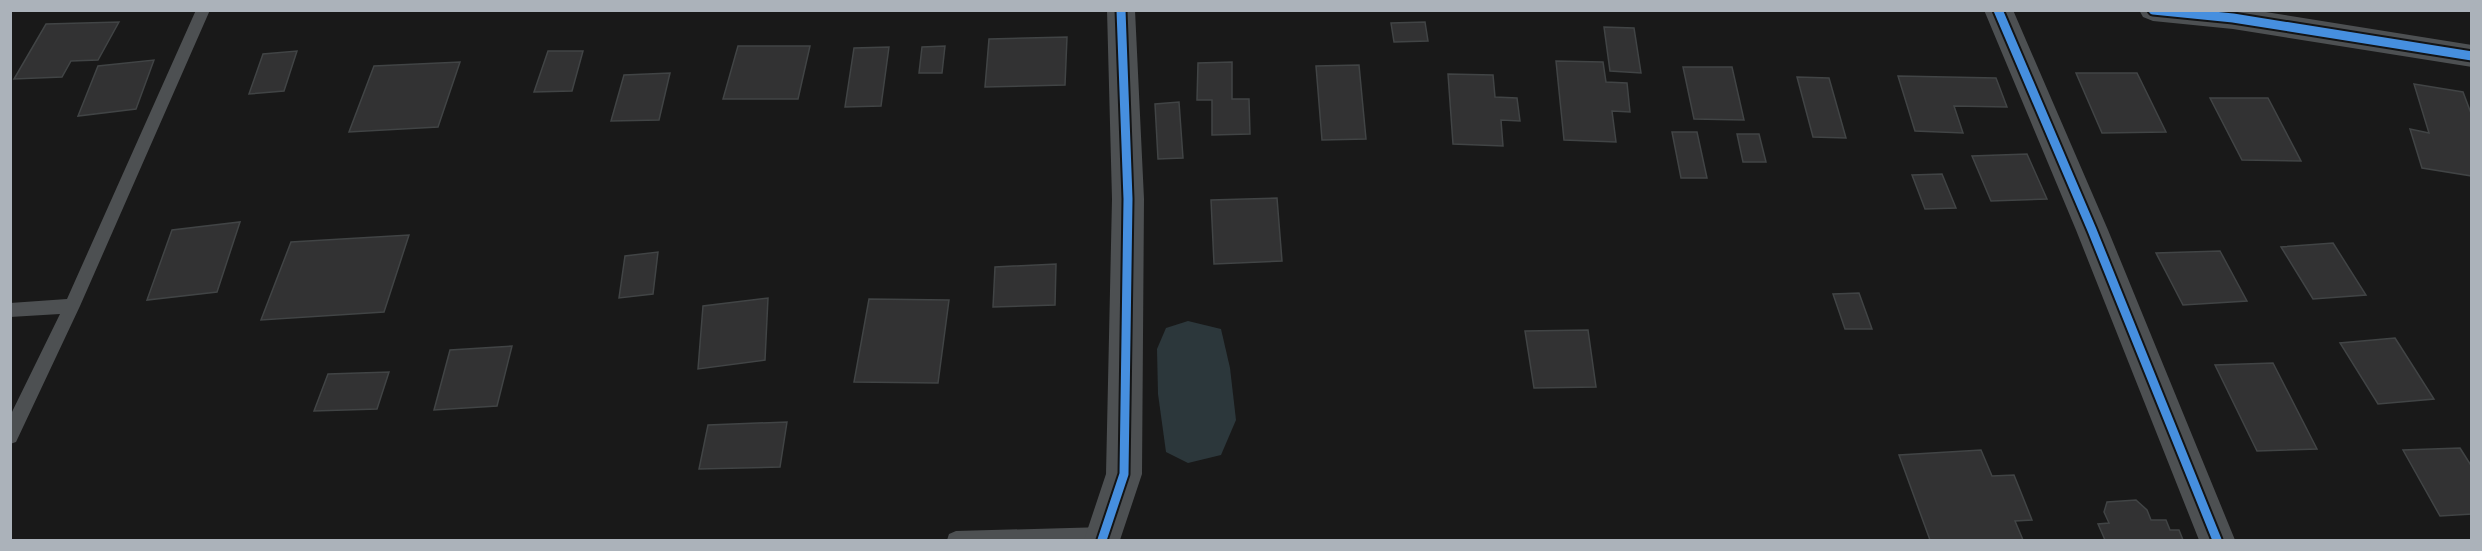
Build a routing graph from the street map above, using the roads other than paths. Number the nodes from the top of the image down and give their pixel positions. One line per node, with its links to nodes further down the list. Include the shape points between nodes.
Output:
1 (203, 10): 6 (lane)
2 (1121, 10): 9 (street, via 1128,199 1124,474)
3 (1998, 10): 11 (street)
4 (2153, 10): 5 (street, via 2233,18)
5 (2472, 56)
6 (72, 306): 7 (lane); 8 (lane)
7 (10, 310)
8 (10, 436)
9 (1103, 538): 10 (lane)
10 (956, 540)
11 (2217, 540)

